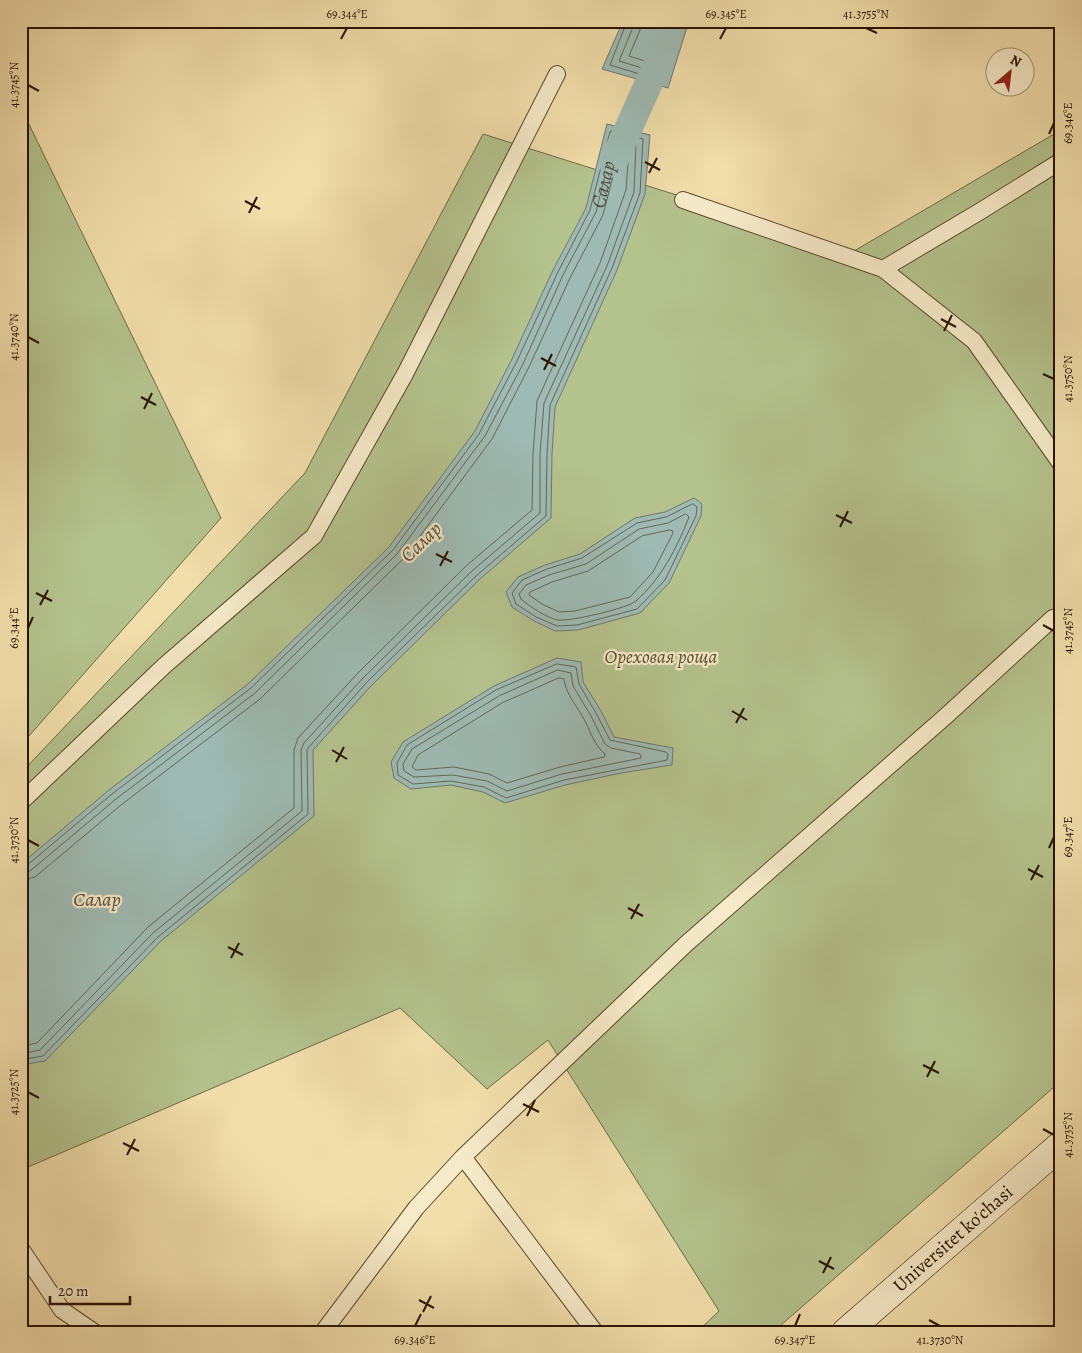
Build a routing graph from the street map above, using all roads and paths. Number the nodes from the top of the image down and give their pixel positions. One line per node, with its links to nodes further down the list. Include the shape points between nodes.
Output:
1 (557, 74): 7 (lane, via 405,374 314,536 164,666)
2 (1061, 162): 4 (lane)
3 (683, 200): 4 (lane)
4 (883, 269): 5 (lane, via 974,341)
5 (1061, 464)
6 (1061, 620): 9 (lane, via 1053,618 686,944)
7 (21, 802)
8 (1061, 1145): 14 (main road, Universitet ko'chasi)
9 (463, 1157): 12 (lane, via 416,1208); 13 (lane)
10 (21, 1249): 11 (lane, via 62,1310)
11 (94, 1332)
12 (323, 1332)
13 (595, 1332)
14 (846, 1332)

